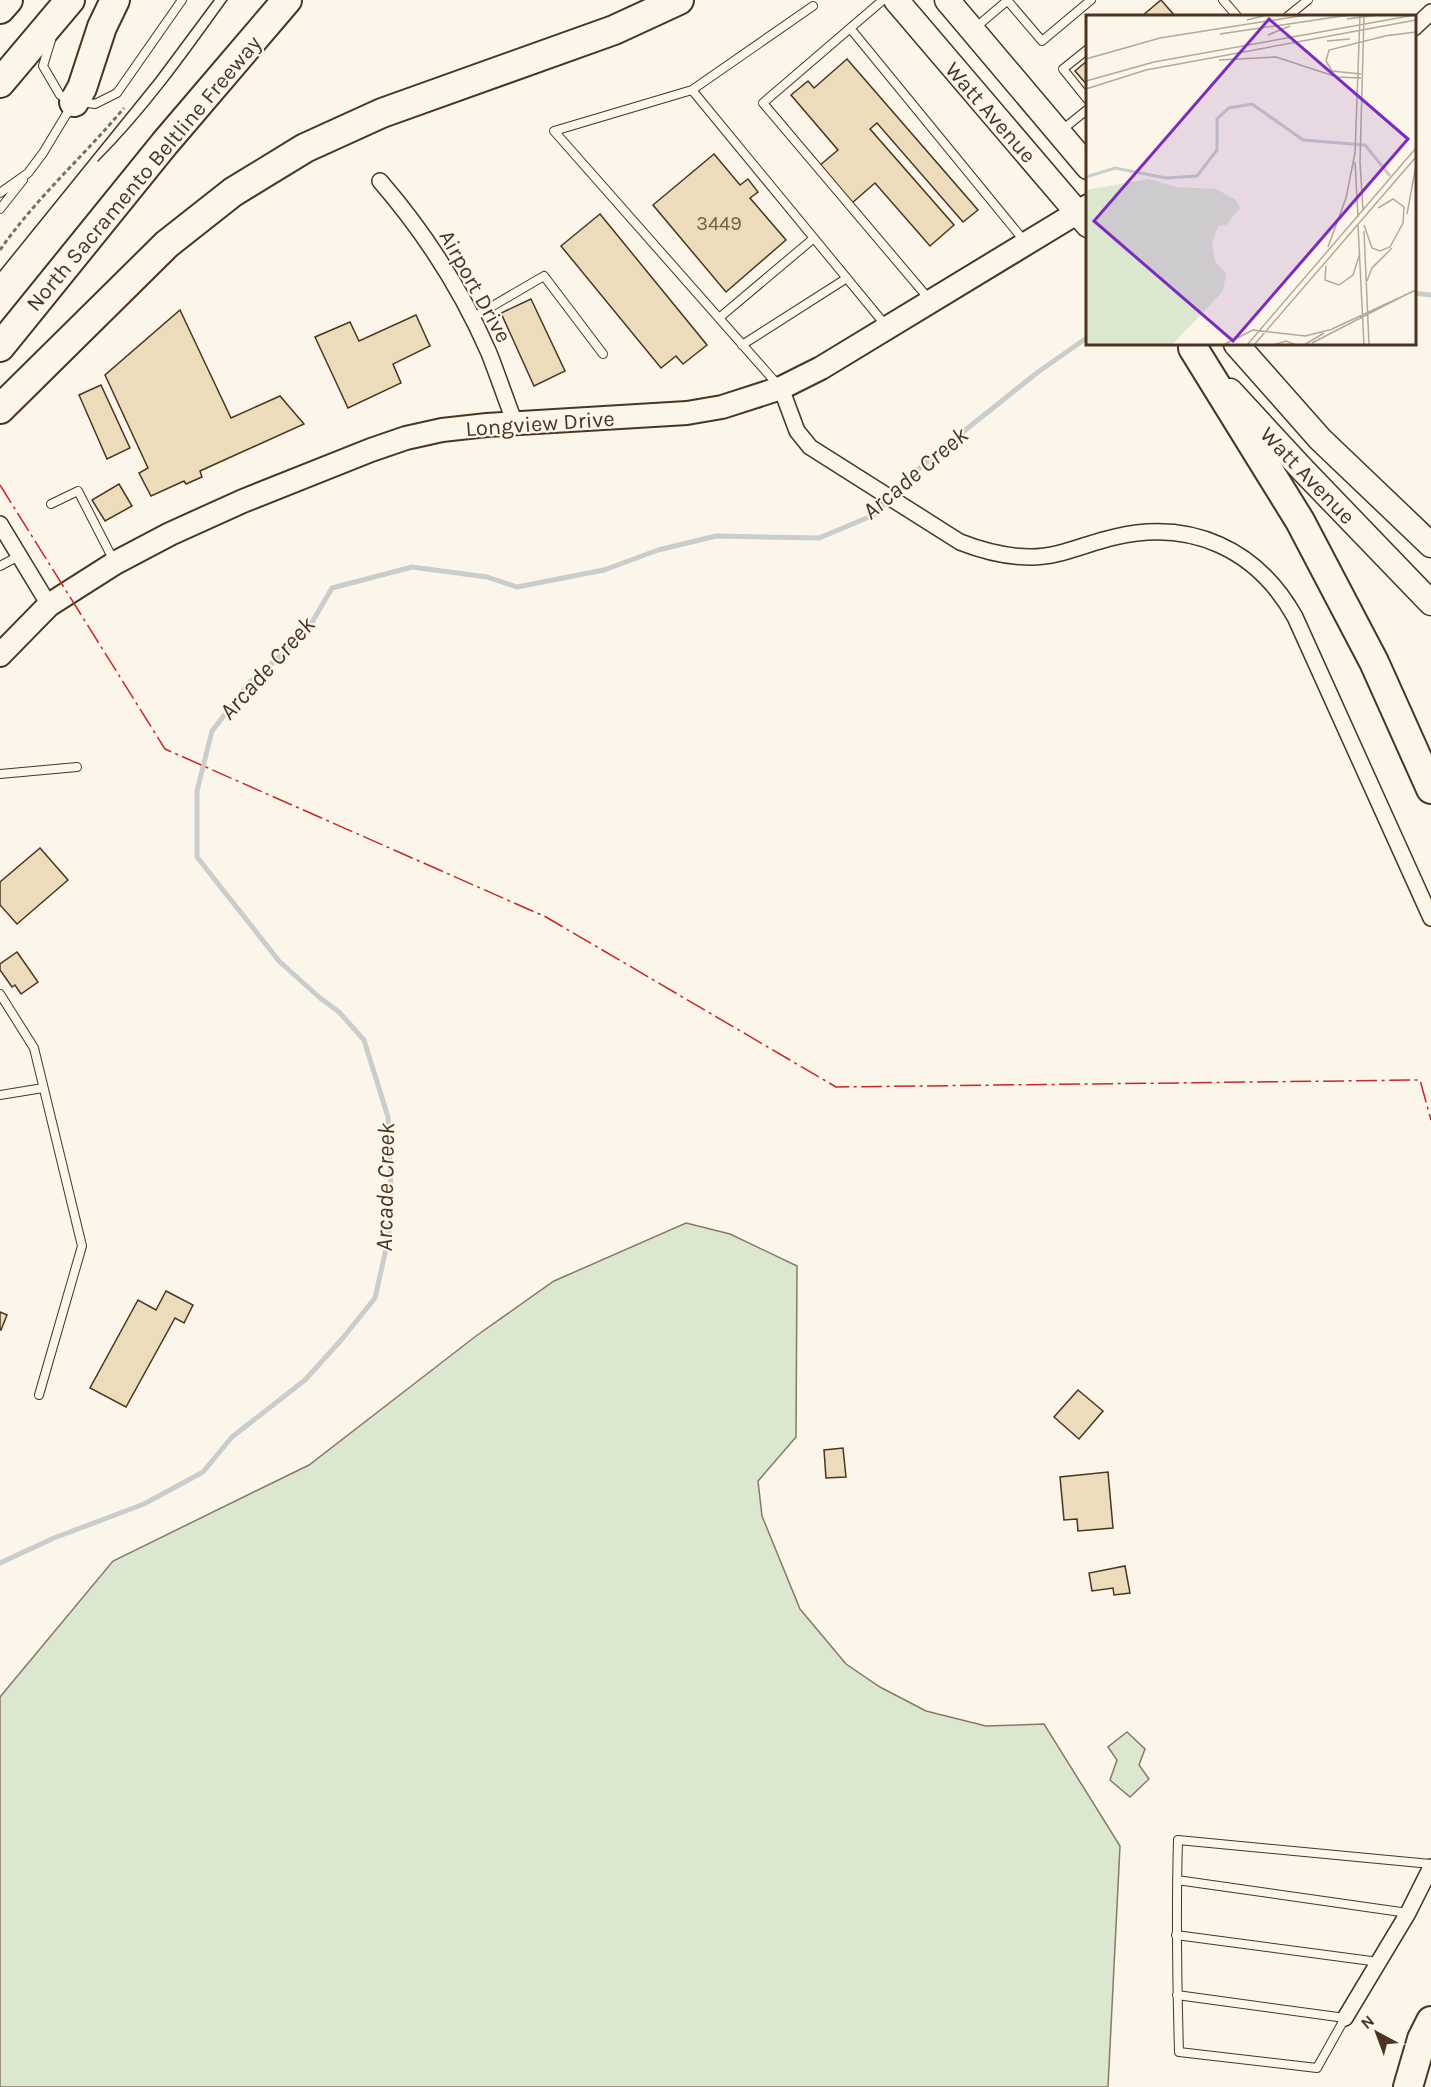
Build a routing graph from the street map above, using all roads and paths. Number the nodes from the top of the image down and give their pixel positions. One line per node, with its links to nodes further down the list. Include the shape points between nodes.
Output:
1 (8, 0): 15 (highway)
2 (72, 0): 23 (highway); 26 (lane, via 43,66 60,95)
3 (116, 0): 26 (highway)
4 (182, 0): 26 (lane, via 117,93 94,104)
5 (287, 0): 46 (highway, North Sacramento Beltline Freeway)
6 (679, 0): 50 (highway, via 614,30 382,113 305,148 233,192 167,244)
7 (882, 0): 20 (lane)
8 (896, 0): 35 (main road, Watt Avenue)
9 (947, 0): 21 (main road, Watt Avenue)
10 (1008, 0): 11 (lane, via 1042,41); 21 (lane)
11 (1091, 0)
12 (1223, 0): 17 (lane)
13 (1308, 0): 18 (lane)
14 (813, 6): 24 (lane)
15 (0, 9)
16 (1431, 12): 19 (street)
17 (1236, 15)
18 (1289, 15)
19 (1416, 26)
20 (850, 28): 37 (lane); 40 (lane, via 763,103)
21 (972, 30): 29 (main road, Watt Avenue)
22 (1086, 51): 25 (lane, via 1063,69)
23 (0, 83)
24 (692, 90): 36 (lane); 42 (lane, via 554,131)
25 (1086, 98)
26 (74, 102): 31 (lane)
27 (123, 108): 38 (path, via 29,210)
28 (1086, 111): 29 (lane)
29 (1058, 133): 30 (main road, Watt Avenue)
30 (1086, 165)
31 (28, 173): 33 (lane); 34 (lane)
32 (380, 181): 41 (street, Airport Drive, via 415,223)
33 (0, 193)
34 (0, 209)
35 (1084, 214): 37 (street, Longview Drive)
36 (814, 238): 39 (lane); 42 (lane)
37 (1026, 243): 40 (street, Longview Drive)
38 (0, 250)
39 (847, 278): 43 (lane); 44 (lane)
40 (930, 301): 43 (street, Longview Drive)
41 (472, 318): 48 (lane, via 544,276); 51 (street, Airport Drive)
42 (719, 318): 44 (lane)
43 (888, 328): 49 (street, Longview Drive)
44 (742, 345): 49 (lane)
45 (1237, 345): 54 (main road, Watt Avenue, via 1320,439)
46 (0, 346)
47 (1191, 346): 58 (main road, Watt Avenue, via 1254,418); 63 (highway, via 1300,520 1374,662)
48 (603, 354)
49 (781, 388): 51 (street, Longview Drive, via 722,407 687,413); 64 (street, via 797,431 810,447 960,542 1008,556 1031,557 1137,532 1172,532 1214,542 1258,568 1295,617)
50 (0, 409)
51 (514, 423): 56 (street, Longview Drive, via 442,430 371,450 212,515)
52 (51, 504): 56 (lane, via 78,491)
53 (0, 524): 55 (street)
54 (1431, 545)
55 (19, 556): 57 (lane); 59 (street)
56 (115, 563): 59 (street, Longview Drive)
57 (0, 566)
58 (1431, 603)
59 (49, 605): 60 (street, Longview Drive)
60 (0, 655)
61 (77, 767): 62 (lane)
62 (0, 774)
63 (1431, 789)
64 (1431, 918)
65 (0, 994): 66 (lane, via 34,1048)
66 (43, 1088): 67 (lane); 68 (lane, via 82,1246)
67 (0, 1095)
68 (39, 1395)
69 (1431, 1865): 70 (lane, via 1178,1840); 71 (street)
70 (1177, 1880): 71 (lane); 72 (lane)
71 (1408, 1913): 73 (street)
72 (1176, 1935): 73 (lane); 74 (lane)
73 (1379, 1962): 75 (street)
74 (1177, 1995): 75 (lane); 75 (lane, via 1179,2052 1317,2068)
75 (1345, 2018)
76 (1431, 2021): 77 (highway)
77 (1408, 2087)

